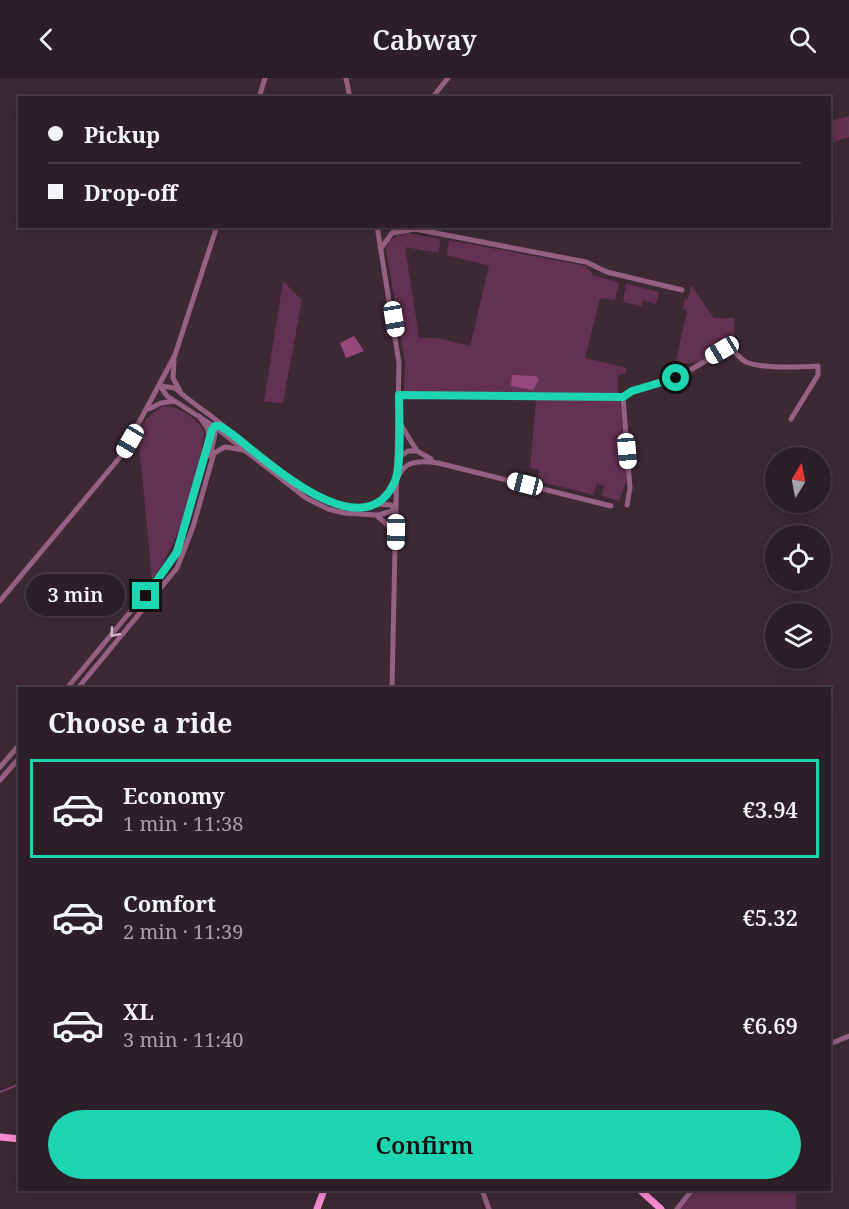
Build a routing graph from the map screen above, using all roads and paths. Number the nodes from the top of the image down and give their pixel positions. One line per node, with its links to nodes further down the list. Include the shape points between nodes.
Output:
1 (265, 78): 4 (street)
2 (344, 78): 5 (street)
3 (448, 78): 6 (street)
4 (260, 96)
5 (350, 96)
6 (434, 96)
7 (216, 228): 13 (street)
8 (380, 228): 10 (street); 11 (street)
9 (413, 228): 10 (street); 12 (street, via 586,262 607,272)
10 (396, 231): 11 (street)
11 (381, 248): 16 (street, via 397,342)
12 (682, 290)
13 (175, 355): 14 (street); 15 (street, via 173,378)
14 (160, 386): 15 (street, via 175,388); 18 (street); 19 (street)
15 (182, 395): 20 (street)
16 (399, 395): 17 (street); 23 (street)
17 (623, 397): 22 (street, via 676,378 722,350 730,350 747,362 792,368 818,366 818,375); 35 (street, via 630,488)
18 (175, 401): 19 (street); 21 (street)
19 (147, 410): 40 (street, via 121,456 96,489)
20 (205, 413): 24 (street); 25 (street)
21 (199, 416): 24 (street); 26 (street, via 208,429)
22 (791, 419)
23 (398, 421): 28 (street); 29 (street)
24 (215, 426): 25 (street); 26 (street); 27 (street); 32 (street)
25 (232, 434): 34 (street, via 314,496 345,506)
26 (208, 442): 41 (street, one-way to 41, via 186,525 170,564)
27 (243, 450): 32 (street, via 221,447 214,453); 38 (street, via 317,505 344,513)
28 (417, 451): 29 (street); 31 (street)
29 (399, 456): 30 (street); 33 (street)
30 (417, 460): 31 (street); 33 (street, via 407,465)
31 (438, 463): 36 (street)
32 (208, 470): 42 (street, via 194,527 177,568)
33 (396, 480): 34 (street); 37 (street)
34 (376, 504): 37 (street, via 391,505)
35 (627, 505)
36 (611, 506)
37 (396, 510): 38 (street); 39 (street)
38 (376, 515): 39 (street)
39 (396, 532): 43 (street)
40 (0, 600)
41 (68, 687)
42 (79, 687)
43 (392, 687)
44 (18, 746): 46 (street)
45 (18, 759): 47 (street)
46 (0, 767)
47 (0, 780)
48 (849, 1036): 49 (street)
49 (831, 1044)
50 (0, 1137): 51 (main road)
51 (18, 1139)
52 (324, 1191): 56 (main road)
53 (483, 1191): 57 (street)
54 (641, 1191): 58 (main road)
55 (691, 1191): 59 (street)
56 (317, 1209)
57 (489, 1209)
58 (661, 1209)
59 (677, 1209)

